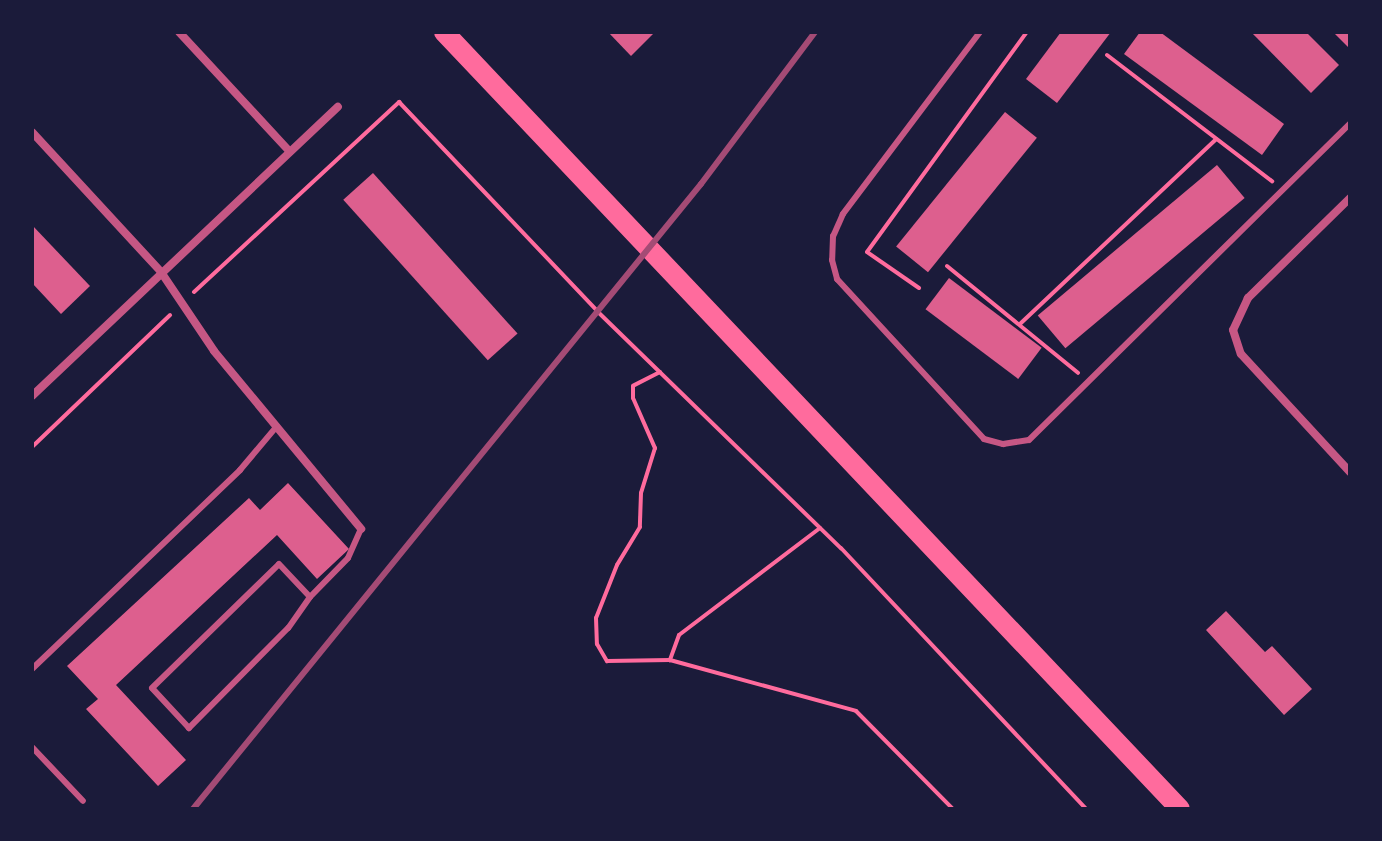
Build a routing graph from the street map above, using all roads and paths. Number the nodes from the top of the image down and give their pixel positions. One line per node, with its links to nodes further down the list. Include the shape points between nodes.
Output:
1 (179, 32): 10 (street)
2 (444, 32): 33 (main road)
3 (980, 32): 19 (lane, via 843,214 833,236 837,279 984,439 1003,444 1029,440)
4 (1027, 32): 15 (path, via 867,252)
5 (1107, 55): 9 (path)
6 (338, 107): 10 (street)
7 (1350, 124): 11 (lane)
8 (34, 137): 14 (street)
9 (1216, 139): 11 (path); 17 (path)
10 (290, 152): 14 (street)
11 (1284, 190): 19 (lane)
12 (1350, 198): 23 (street, via 1248,298 1233,330 1241,354)
13 (947, 266): 17 (path)
14 (161, 272): 16 (street); 20 (street)
15 (919, 288)
16 (182, 303): 18 (path, via 399,102); 21 (street); 22 (path)
17 (1021, 323): 19 (path)
18 (660, 372): 24 (path); 27 (path, via 633,386 633,398 655,448 641,493 640,527 617,565 596,618 597,644 607,661)
19 (1089, 382)
20 (32, 396)
21 (277, 426): 25 (street); 28 (lane, via 240,470)
22 (32, 447)
23 (1350, 472)
24 (820, 528): 27 (path, via 679,635); 32 (path)
25 (361, 529): 26 (lane, via 348,558)
26 (310, 597): 26 (lane, via 279,564 152,688 189,728 288,628)
27 (670, 660): 31 (path, via 856,711)
28 (32, 669)
29 (32, 747): 30 (lane)
30 (83, 801)
31 (953, 809)
32 (1086, 809)
33 (1180, 809)

